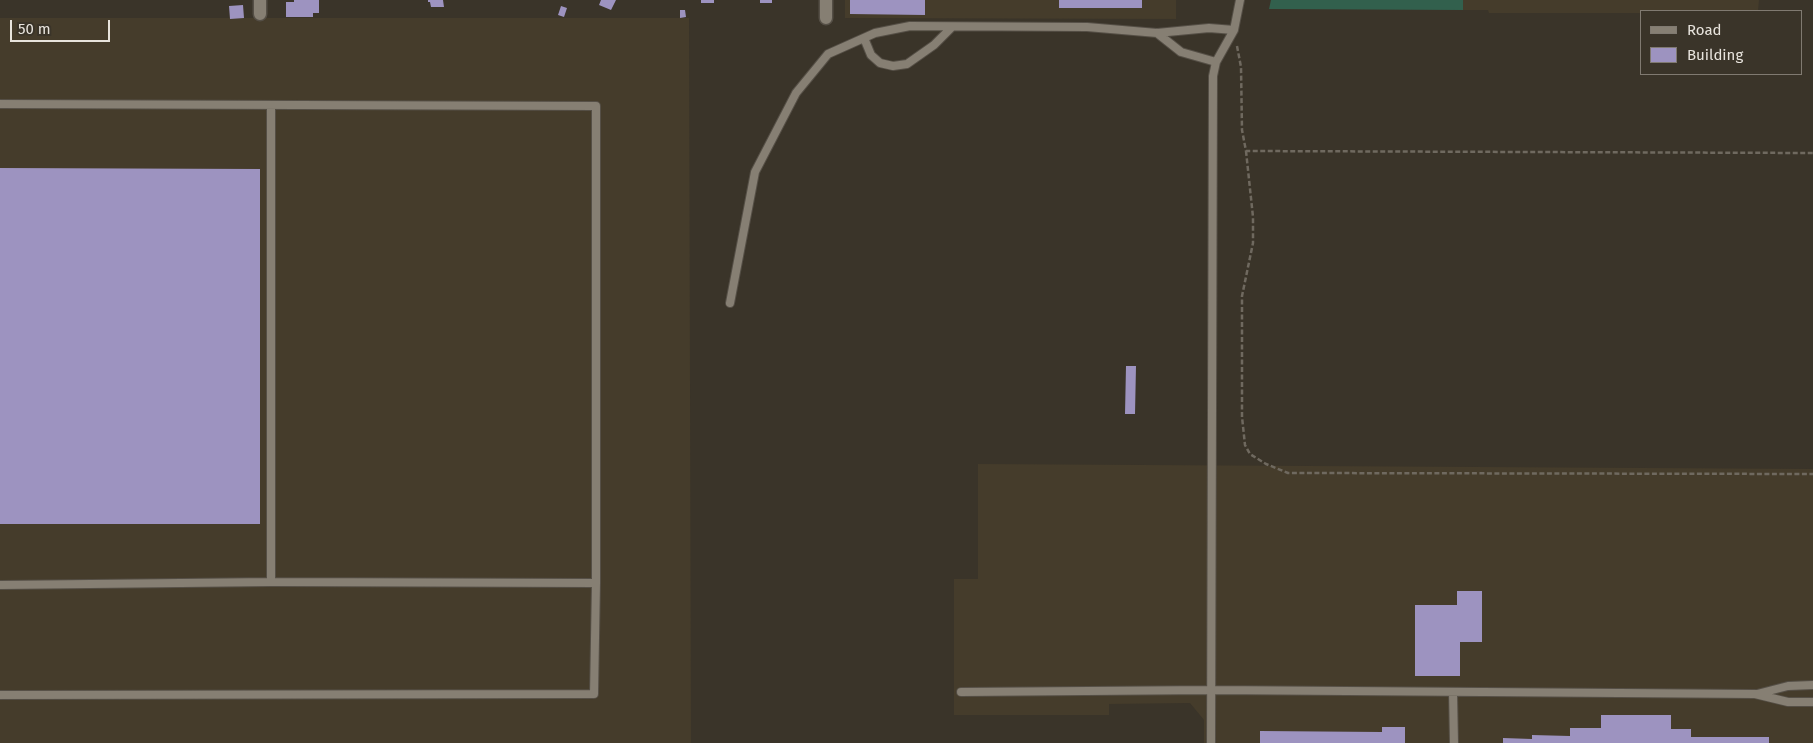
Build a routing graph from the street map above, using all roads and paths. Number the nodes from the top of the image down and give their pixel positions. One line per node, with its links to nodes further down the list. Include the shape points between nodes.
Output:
1 (260, 0): 4 (street)
2 (826, 0): 5 (street)
3 (1240, 0): 7 (lane)
4 (260, 14)
5 (826, 18)
6 (952, 27): 8 (lane, via 1087,27); 9 (lane, via 910,26); 9 (lane, via 907,64 892,66 880,63 871,55)
7 (1234, 30): 8 (lane, via 1209,28); 10 (lane); 13 (path, via 1241,67 1242,130)
8 (1157, 33): 10 (lane, via 1181,52)
9 (864, 38): 15 (lane, via 828,54 796,93 755,172)
10 (1216, 62): 21 (lane, via 1213,76)
11 (0, 104): 12 (lane)
12 (270, 105): 17 (lane); 18 (lane, via 596,106)
13 (1246, 151): 14 (path); 16 (path, via 1253,243 1242,296 1242,417 1245,445 1250,454 1266,464 1288,473)
14 (1813, 153)
15 (730, 303)
16 (1813, 474)
17 (271, 582): 18 (lane); 19 (lane)
18 (596, 583): 25 (lane, via 594,694)
19 (0, 585)
20 (1813, 686): 24 (lane, via 1788,686)
21 (1211, 690): 22 (lane); 23 (lane); 27 (lane)
22 (961, 692)
23 (1454, 692): 24 (lane); 28 (lane)
24 (1755, 694): 26 (lane, via 1788,702)
25 (0, 695)
26 (1813, 702)
27 (1211, 743)
28 (1454, 743)

